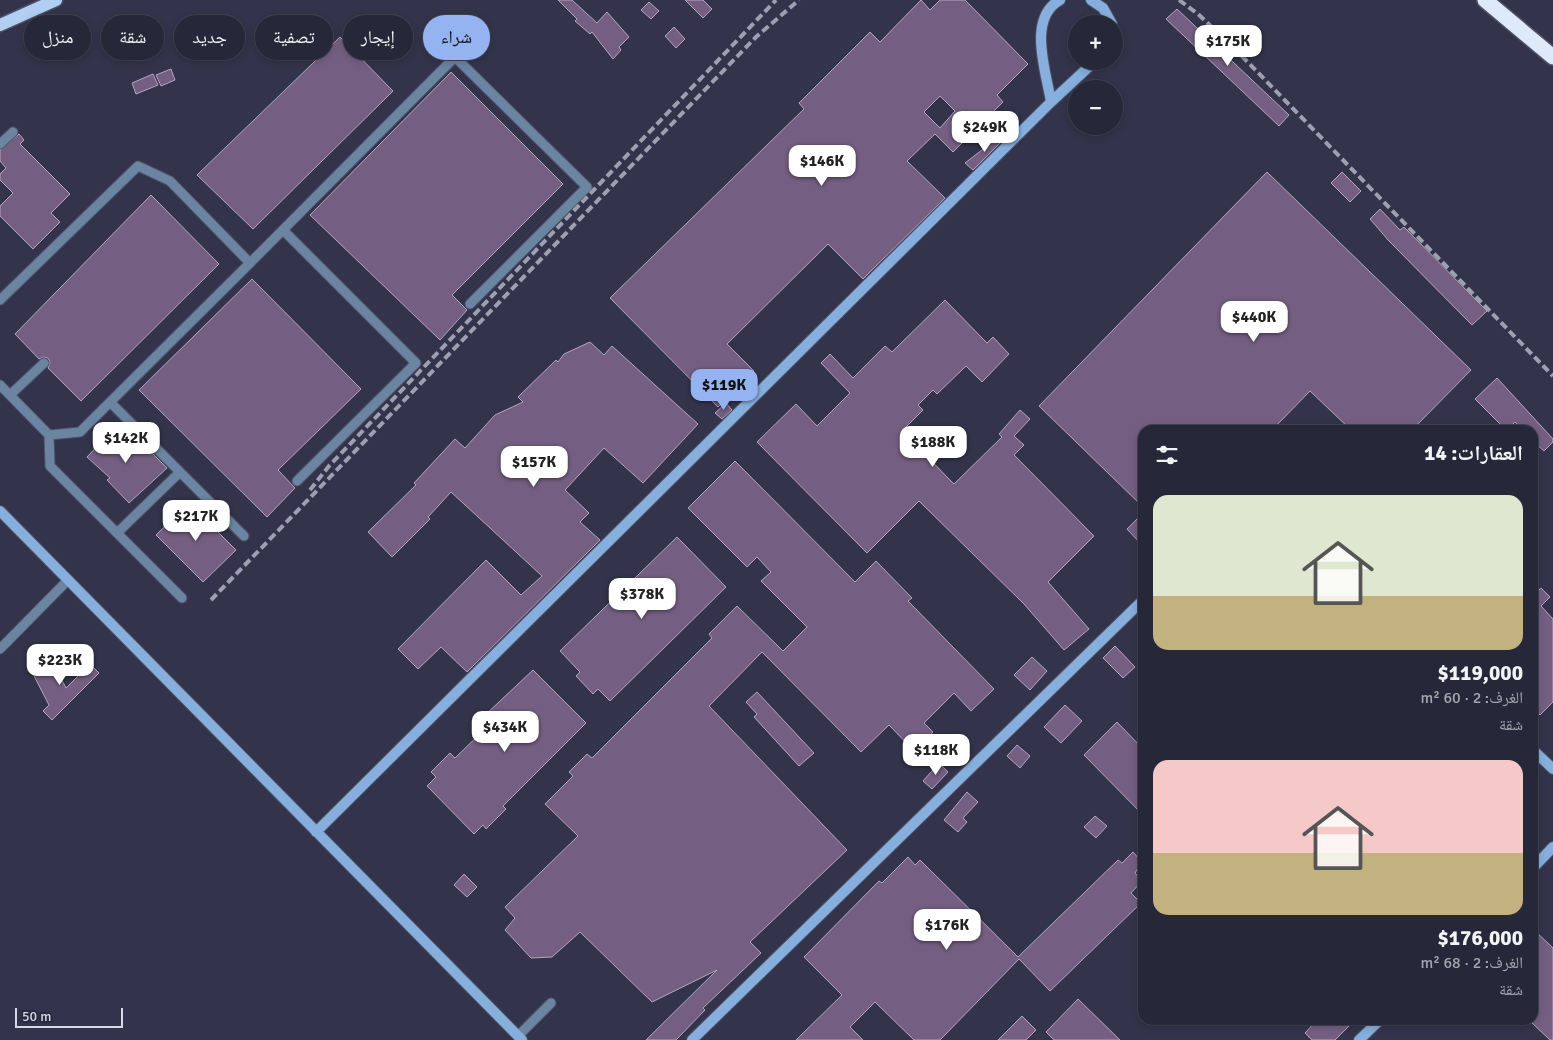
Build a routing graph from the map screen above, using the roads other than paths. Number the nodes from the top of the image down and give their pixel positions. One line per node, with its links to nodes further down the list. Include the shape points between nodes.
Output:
1 (56, 0): 6 (main road)
2 (1060, 0): 11 (street, via 1047,9 1041,32)
3 (1091, 0): 5 (street)
4 (1485, 0): 7 (highway)
5 (1107, 15)
6 (0, 25)
7 (1520, 30): 8 (highway); 9 (highway)
8 (1553, 52)
9 (1553, 57)
10 (1085, 70): 11 (street)
11 (1051, 102): 34 (street)
12 (13, 132): 13 (lane)
13 (0, 144)
14 (283, 230): 15 (lane); 17 (lane, via 455,58 587,187); 24 (lane, via 416,363)
15 (250, 263): 16 (lane, via 170,182 138,166); 21 (lane)
16 (0, 300)
17 (470, 304)
18 (44, 363): 20 (lane)
19 (0, 384): 20 (lane)
20 (10, 395): 22 (lane)
21 (110, 402): 22 (lane, via 80,432); 23 (lane)
22 (49, 435): 26 (lane, via 50,466)
23 (180, 472): 26 (lane); 27 (lane)
24 (297, 481)
25 (0, 511): 28 (street)
26 (117, 533): 29 (lane)
27 (244, 536)
28 (68, 580): 31 (lane); 34 (street)
29 (182, 598)
30 (1138, 605): 40 (street)
31 (0, 649)
32 (1538, 755): 33 (street)
33 (1553, 769)
34 (316, 832): 39 (street)
35 (1553, 847): 36 (street)
36 (1538, 863)
37 (551, 1003): 39 (lane)
38 (1375, 1025): 41 (street)
39 (520, 1038)
40 (692, 1040)
41 (1359, 1040)

